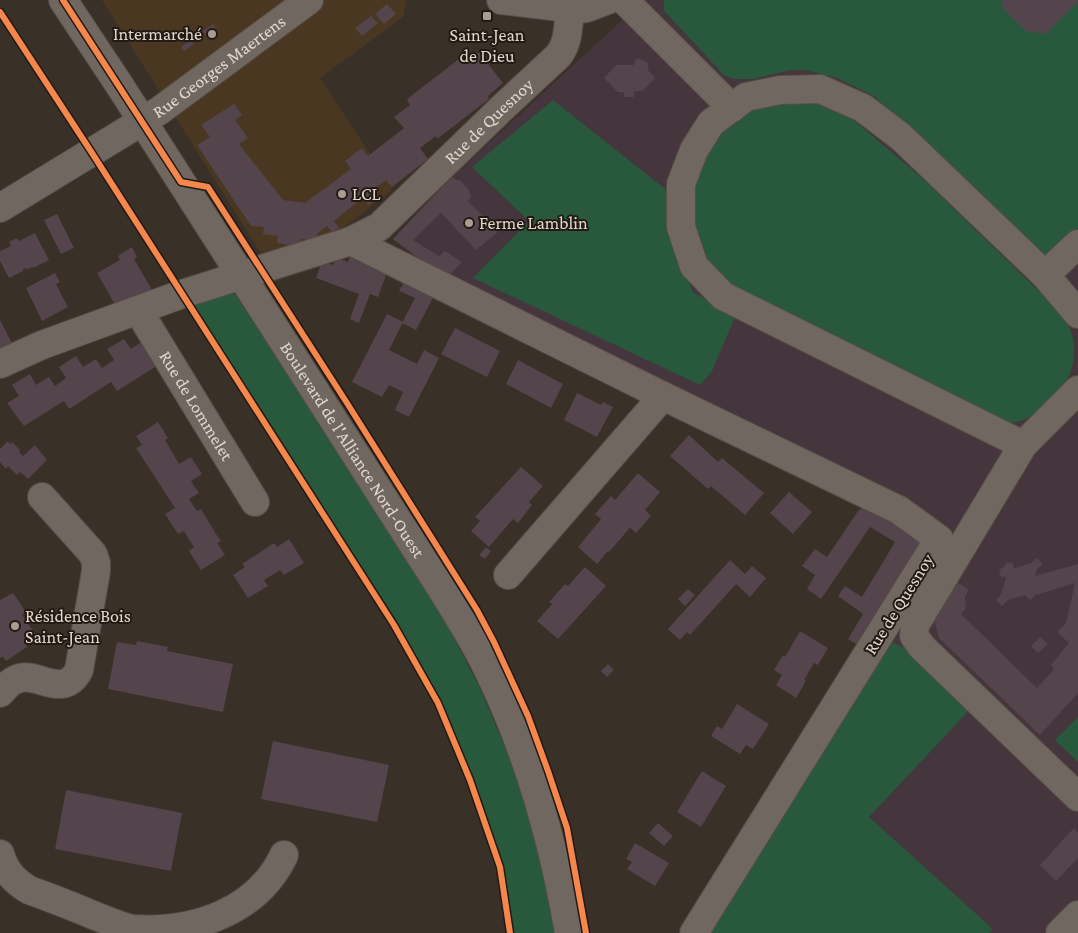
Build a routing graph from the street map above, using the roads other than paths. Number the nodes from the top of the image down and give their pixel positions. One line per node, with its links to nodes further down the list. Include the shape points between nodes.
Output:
1 (64, 0): 8 (street, Boulevard de l'Alliance Nord-Ouest)
2 (309, 0): 8 (street, Rue Georges Maertens)
3 (501, 0): 6 (street)
4 (608, 0): 6 (street, via 587,8)
5 (624, 0): 7 (street)
6 (570, 9): 10 (street, Rue de Quesnoy, via 567,41 558,56 388,219)
7 (732, 108): 12 (street, via 746,97 780,90 820,89 863,108 901,137); 19 (street, via 711,123 694,150 681,184 681,227 694,266 723,296)
8 (143, 122): 9 (street, Rue Georges Maertens); 13 (street, Boulevard de l'Alliance Nord-Ouest)
9 (0, 208)
10 (351, 241): 13 (street, Rue de Quesnoy); 18 (street, Rue de Quesnoy)
11 (1078, 244): 12 (street)
12 (1044, 275): 15 (street)
13 (241, 276): 14 (street); 29 (street, Boulevard de l'Alliance Nord-Ouest, via 440,585 490,675 525,761 550,839)
14 (138, 310): 16 (street); 21 (street, Rue de Lommelet)
15 (1078, 314)
16 (0, 364)
17 (1078, 390): 19 (street)
18 (663, 396): 22 (street); 30 (street, Rue de Quesnoy, via 899,510 939,539)
19 (1023, 446): 24 (street, via 915,625 914,636)
20 (42, 497): 23 (street, via 88,549 96,563 79,670 69,682 60,684 22,678 14,680)
21 (255, 502)
22 (508, 575)
23 (0, 693)
24 (1078, 797)
25 (0, 854): 28 (street, via 9,874 29,890 122,926)
26 (284, 855): 28 (street, via 253,897 222,918 184,930)
27 (1078, 915): 31 (street)
28 (147, 932)
29 (568, 933)
30 (694, 933)
31 (1060, 933)

